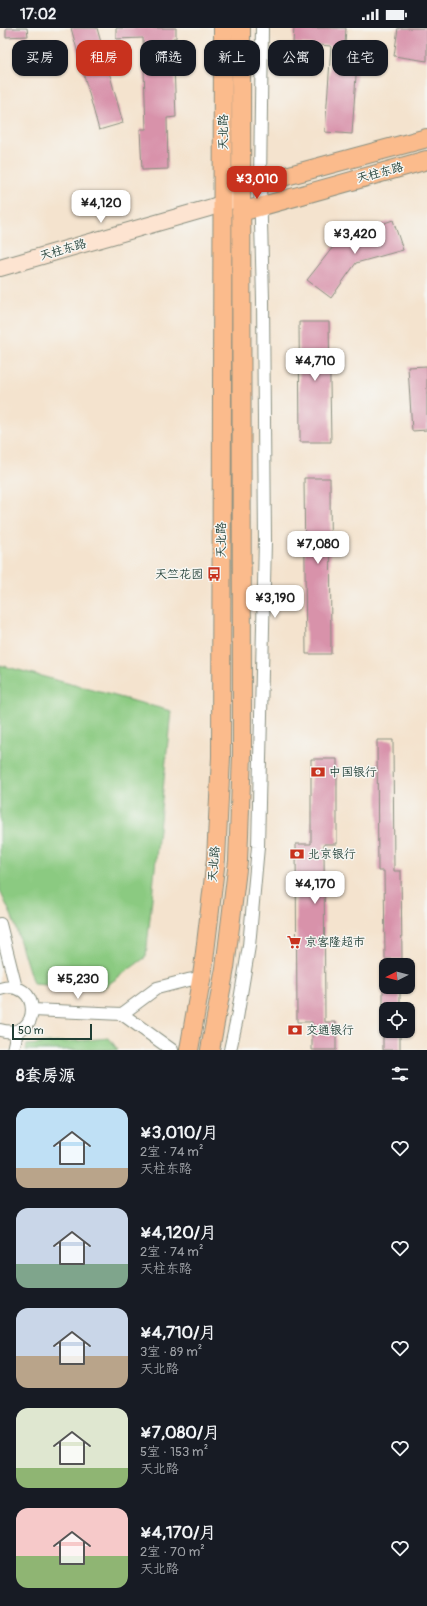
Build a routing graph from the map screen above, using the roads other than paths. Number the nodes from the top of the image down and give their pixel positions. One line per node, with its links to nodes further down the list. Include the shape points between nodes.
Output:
1 (223, 28): 7 (main road, 天北路)
2 (242, 28): 8 (main road, 天北路)
3 (262, 28): 6 (street)
4 (427, 138): 6 (main road, 天柱东路)
5 (427, 160): 9 (main road, 天柱东路)
6 (260, 183): 8 (street); 9 (street)
7 (223, 203): 8 (street, 天柱东路); 10 (street, 天柱东路); 12 (main road, 天北路, via 221,757 216,860)
8 (240, 205): 9 (main road, 天柱东路); 22 (main road, 天北路, via 242,755 238,861 225,968)
9 (260, 205): 23 (street, via 265,540 258,847 249,946)
10 (0, 268)
11 (0, 924): 13 (street)
12 (201, 978): 16 (street, via 157,988); 21 (main road, 天北路)
13 (16, 988): 14 (street); 15 (street, via 28,995)
14 (0, 989)
15 (33, 1010): 16 (street); 18 (street, via 29,1022)
16 (122, 1014): 20 (street)
17 (0, 1030): 18 (street)
18 (17, 1032): 19 (street)
19 (13, 1050)
20 (172, 1050)
21 (189, 1050)
22 (210, 1050)
23 (230, 1050)

